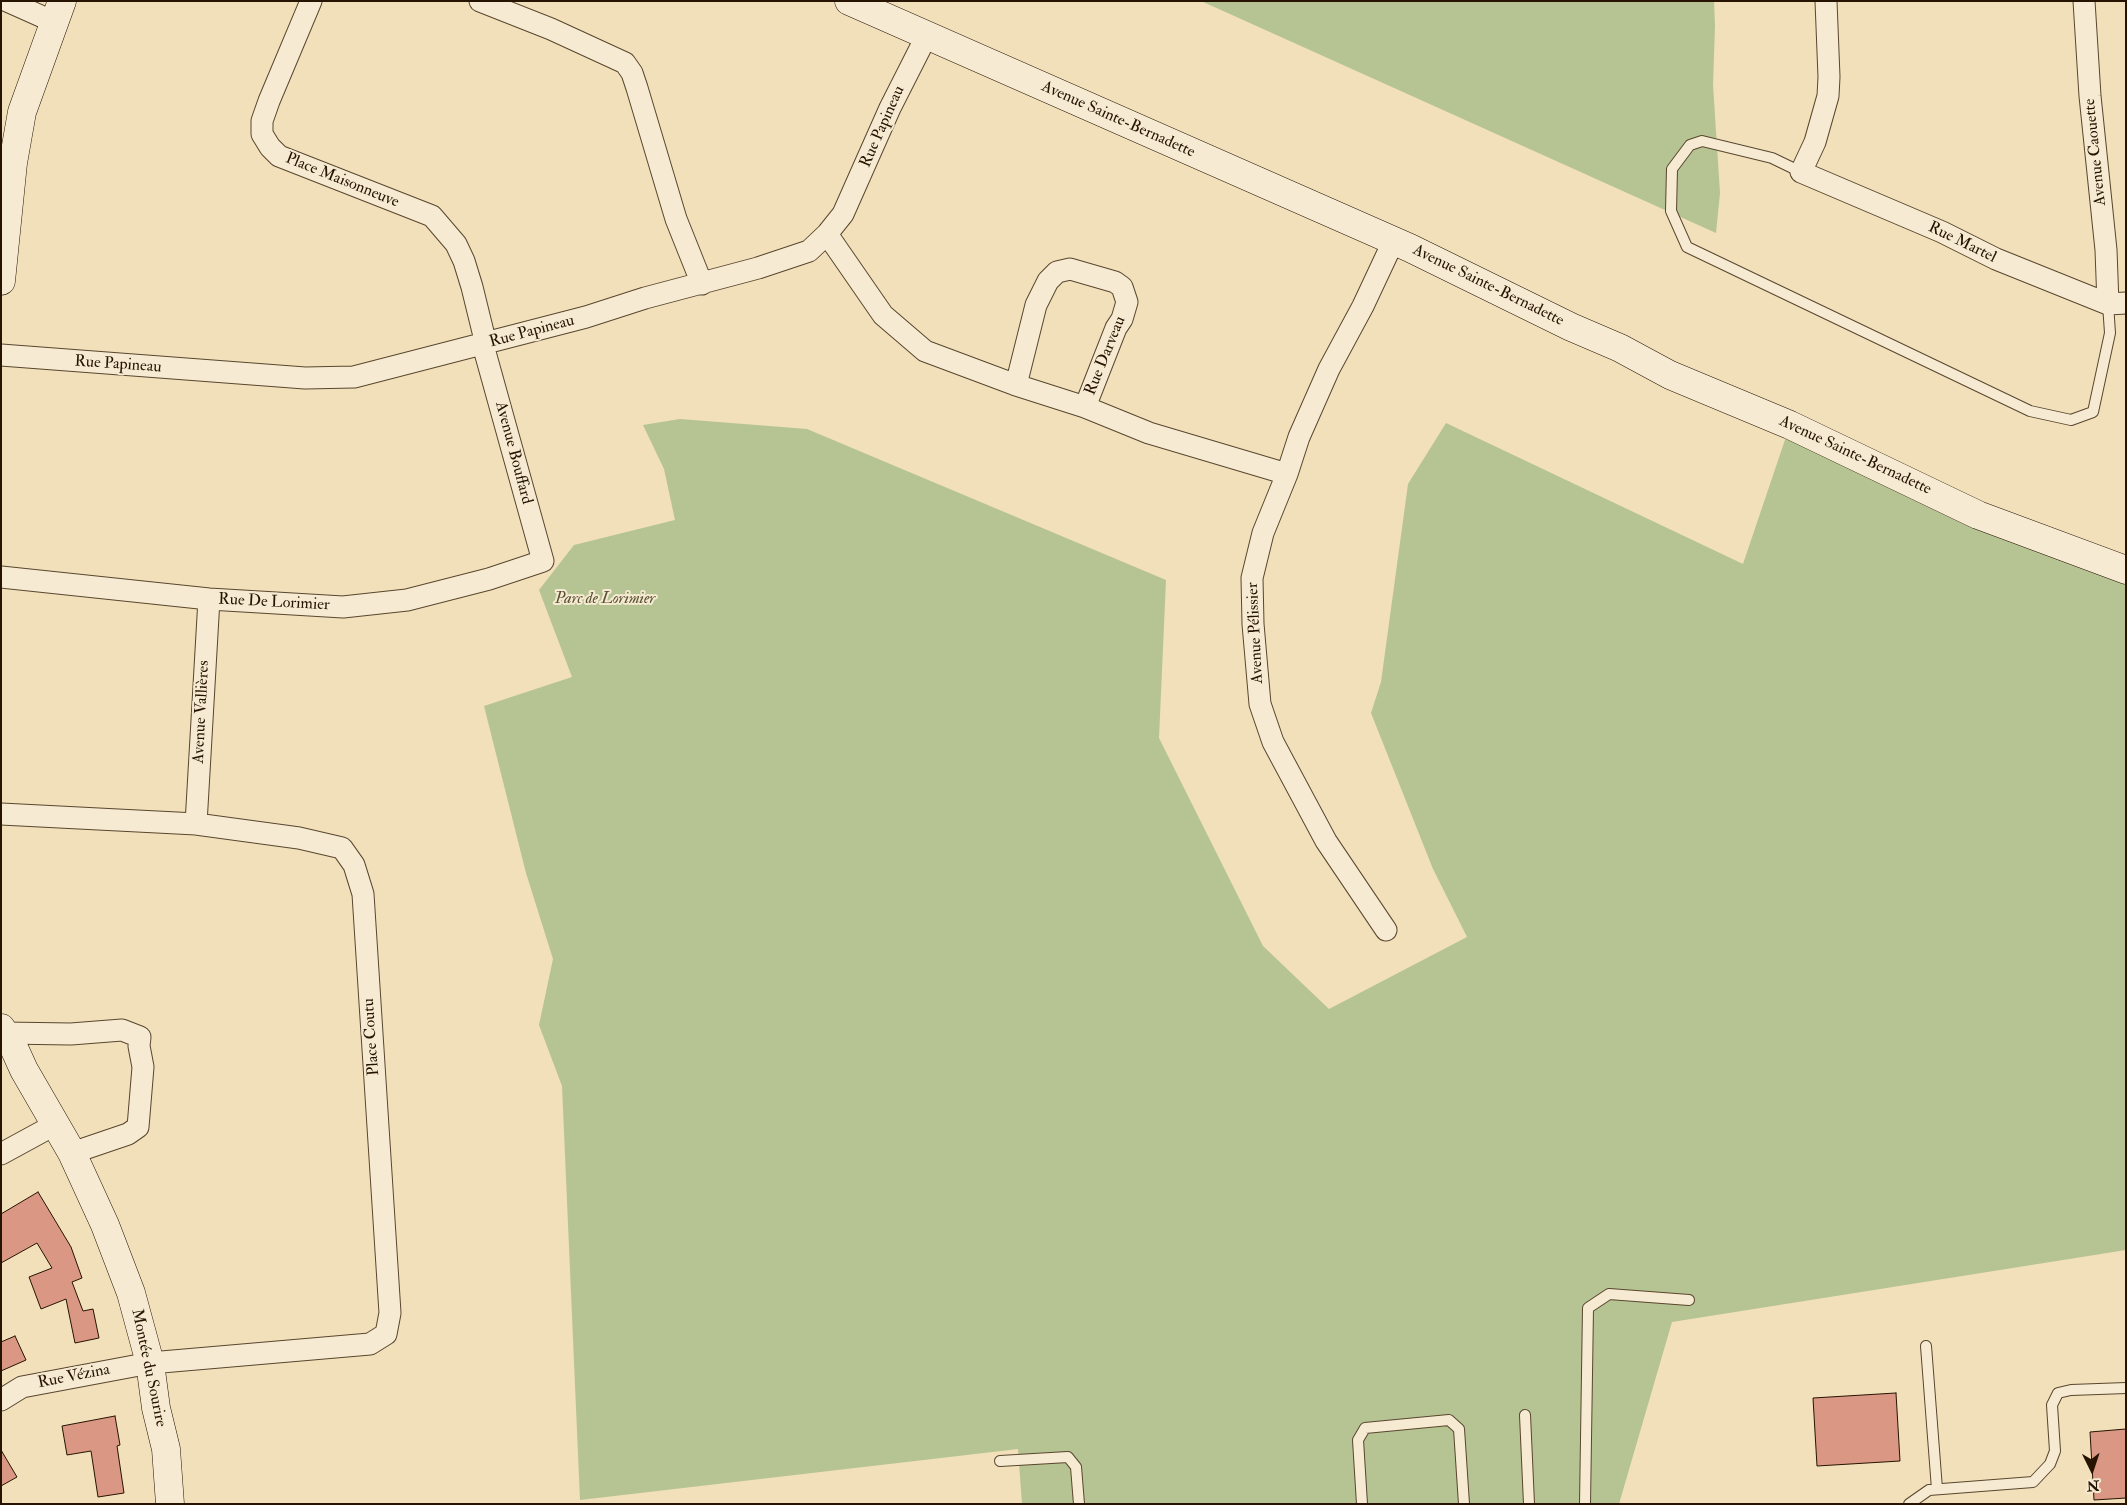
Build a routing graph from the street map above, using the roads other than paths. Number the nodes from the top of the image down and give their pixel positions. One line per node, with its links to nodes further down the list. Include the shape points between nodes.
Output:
1 (7, 1): 7 (street)
2 (311, 1): 15 (street, Place Maisonneuve, via 269,101 262,121 262,134 280,156 432,216 456,244 464,261 484,336)
3 (480, 1): 13 (street, via 625,64 637,88 676,219)
4 (849, 1): 8 (street, Avenue Sainte-Bernadette)
5 (1826, 1): 9 (street, via 1828,96 1817,135)
6 (2084, 1): 14 (street, Avenue Caouette, via 2106,250)
7 (58, 12): 12 (street, via 22,112 13,162)
8 (926, 35): 10 (street, Rue Papineau, via 843,214); 11 (street, Avenue Sainte-Bernadette)
9 (1801, 172): 14 (street, Rue Martel, via 1942,232 1996,260); 14 (lane, via 1772,158 1702,141 1690,146 1672,169 1671,211 1687,247 2030,411 2071,420 2093,412)
10 (827, 234): 13 (street, Rue Papineau, via 809,251); 17 (street, Rue Darveau, via 883,315 925,351)
11 (1393, 242): 19 (street, Avenue Pélissier, via 1330,369 1299,437); 21 (street, Avenue Sainte-Bernadette, via 1620,348 1670,375 1790,425 1978,515)
12 (1, 281)
13 (702, 284): 15 (street, Rue Papineau)
14 (2117, 303)
15 (483, 344): 16 (street, Rue Papineau, via 354,377 305,378); 20 (street, Avenue Bouffard)
16 (1, 355)
17 (1016, 385): 18 (street, Rue Darveau); 18 (street, Rue Darveau, via 1036,305 1056,272 1070,269 1115,282 1122,286 1127,302)
18 (1085, 407): 19 (street, Rue Darveau, via 1149,433)
19 (1287, 474): 26 (street, Avenue Pélissier, via 1263,533 1252,578 1260,704 1273,742 1326,841)
20 (543, 561): 23 (street, Rue De Lorimier, via 489,579 406,600 362,606)
21 (2126, 570)
22 (1, 578): 23 (street, Rue De Lorimier)
23 (209, 599): 25 (street, Avenue Vallières)
24 (1, 814): 25 (street, Place Coutu)
25 (196, 824): 33 (street, Place Coutu, via 299,838 342,848 354,865 363,894 390,1313 386,1334 370,1344)
26 (1386, 930)
27 (2, 1031): 28 (street, Montée du Sourire); 29 (street, Montée du Sourire, via 71,1034 122,1030 140,1037 138,1046 143,1067 138,1127 128,1134)
28 (56, 1124): 29 (street, Montée du Sourire); 30 (street)
29 (72, 1153): 33 (street, Montée du Sourire, via 94,1199 131,1294)
30 (1, 1154)
31 (1689, 1300): 44 (lane, via 1609,1294 1588,1308)
32 (1926, 1346): 38 (lane)
33 (150, 1363): 35 (street, Rue Vézina, via 22,1387); 39 (street, Montée du Sourire, via 166,1449)
34 (2126, 1388): 38 (lane, via 2058,1393 2052,1405 2054,1451 2050,1464 2033,1482)
35 (1, 1400)
36 (1525, 1415): 43 (lane)
37 (1000, 1461): 40 (lane, via 1068,1457 1076,1467)
38 (1937, 1489): 45 (lane, via 1929,1490)
39 (170, 1504)
40 (1078, 1504)
41 (1362, 1504): 42 (lane, via 1358,1440 1365,1428 1449,1420 1459,1429)
42 (1464, 1504)
43 (1528, 1504)
44 (1585, 1504)
45 (1909, 1504)

